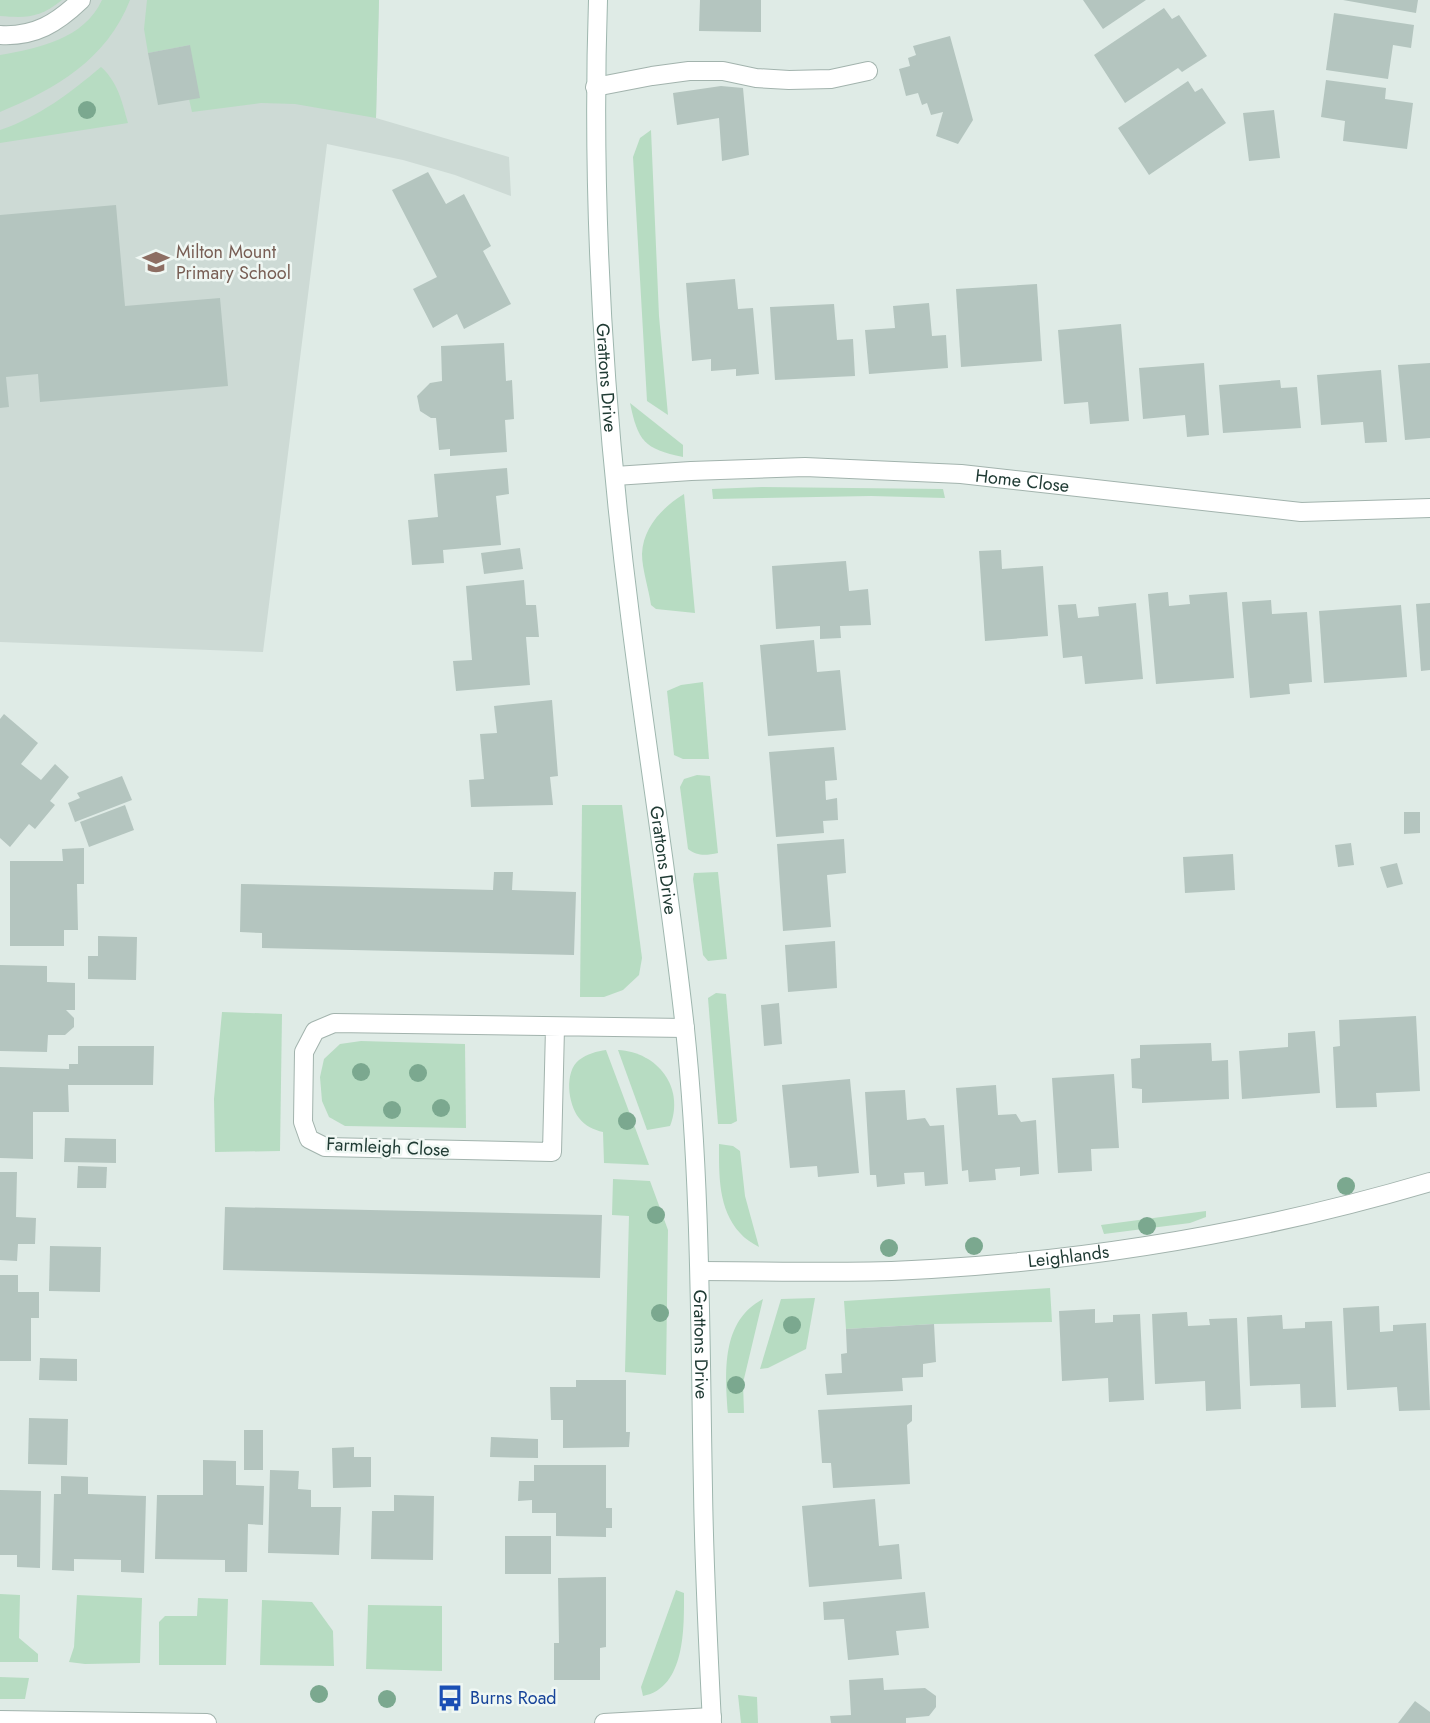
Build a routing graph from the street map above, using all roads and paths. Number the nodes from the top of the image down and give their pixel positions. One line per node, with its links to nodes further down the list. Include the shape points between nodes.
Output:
1 (81, 0): 3 (street, via 63,17 40,30 16,36)
2 (598, 0): 5 (street, Grattons Drive)
3 (0, 34)
4 (868, 71): 5 (street, via 831,79 789,80 689,71)
5 (595, 87): 6 (street, Grattons Drive, via 601,309)
6 (615, 476): 7 (street, Home Close, via 805,467 961,474 1301,512); 9 (street, Grattons Drive)
7 (1430, 508)
8 (555, 1028): 8 (street, Farmleigh Close, via 552,1152 325,1147 309,1139 303,1122 304,1052 315,1031 334,1023); 9 (street, Farmleigh Close)
9 (685, 1028): 11 (street, Grattons Drive)
10 (1430, 1182): 11 (street, Leighlands, via 1264,1225 1045,1260 929,1269)
11 (700, 1271): 13 (street, Grattons Drive)
12 (0, 1720): 14 (street)
13 (712, 1720): 15 (street)
14 (207, 1723)
15 (604, 1723)

